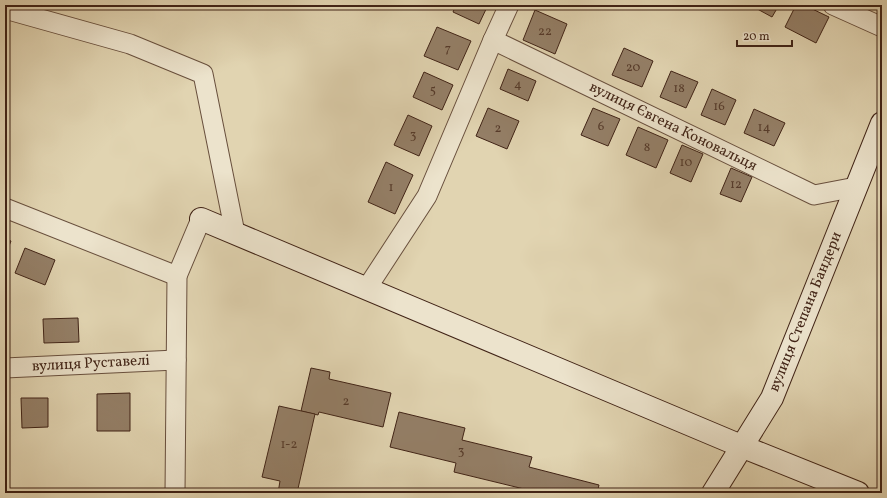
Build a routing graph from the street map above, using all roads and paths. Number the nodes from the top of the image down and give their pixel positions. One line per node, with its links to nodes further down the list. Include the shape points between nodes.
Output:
1 (509, 5): 5 (street)
2 (833, 5): 4 (street)
3 (5, 9): 10 (street, via 130,44 203,74)
4 (882, 28)
5 (493, 40): 7 (street, вулиця Євгена Коновальця, via 814,195); 12 (street, via 427,196)
6 (882, 123): 7 (street, вулиця Степана Бандери)
7 (856, 187): 15 (street, вулиця Степана Бандери, via 772,398)
8 (5, 208): 11 (street)
9 (201, 219): 10 (street); 11 (street)
10 (235, 233): 12 (street)
11 (177, 276): 13 (street)
12 (367, 288): 15 (street)
13 (176, 360): 14 (street, вулиця Руставелі); 16 (street)
14 (5, 368)
15 (741, 446): 17 (street, вулиця Степана Бандери); 18 (street)
16 (175, 493)
17 (713, 493)
18 (858, 493)

